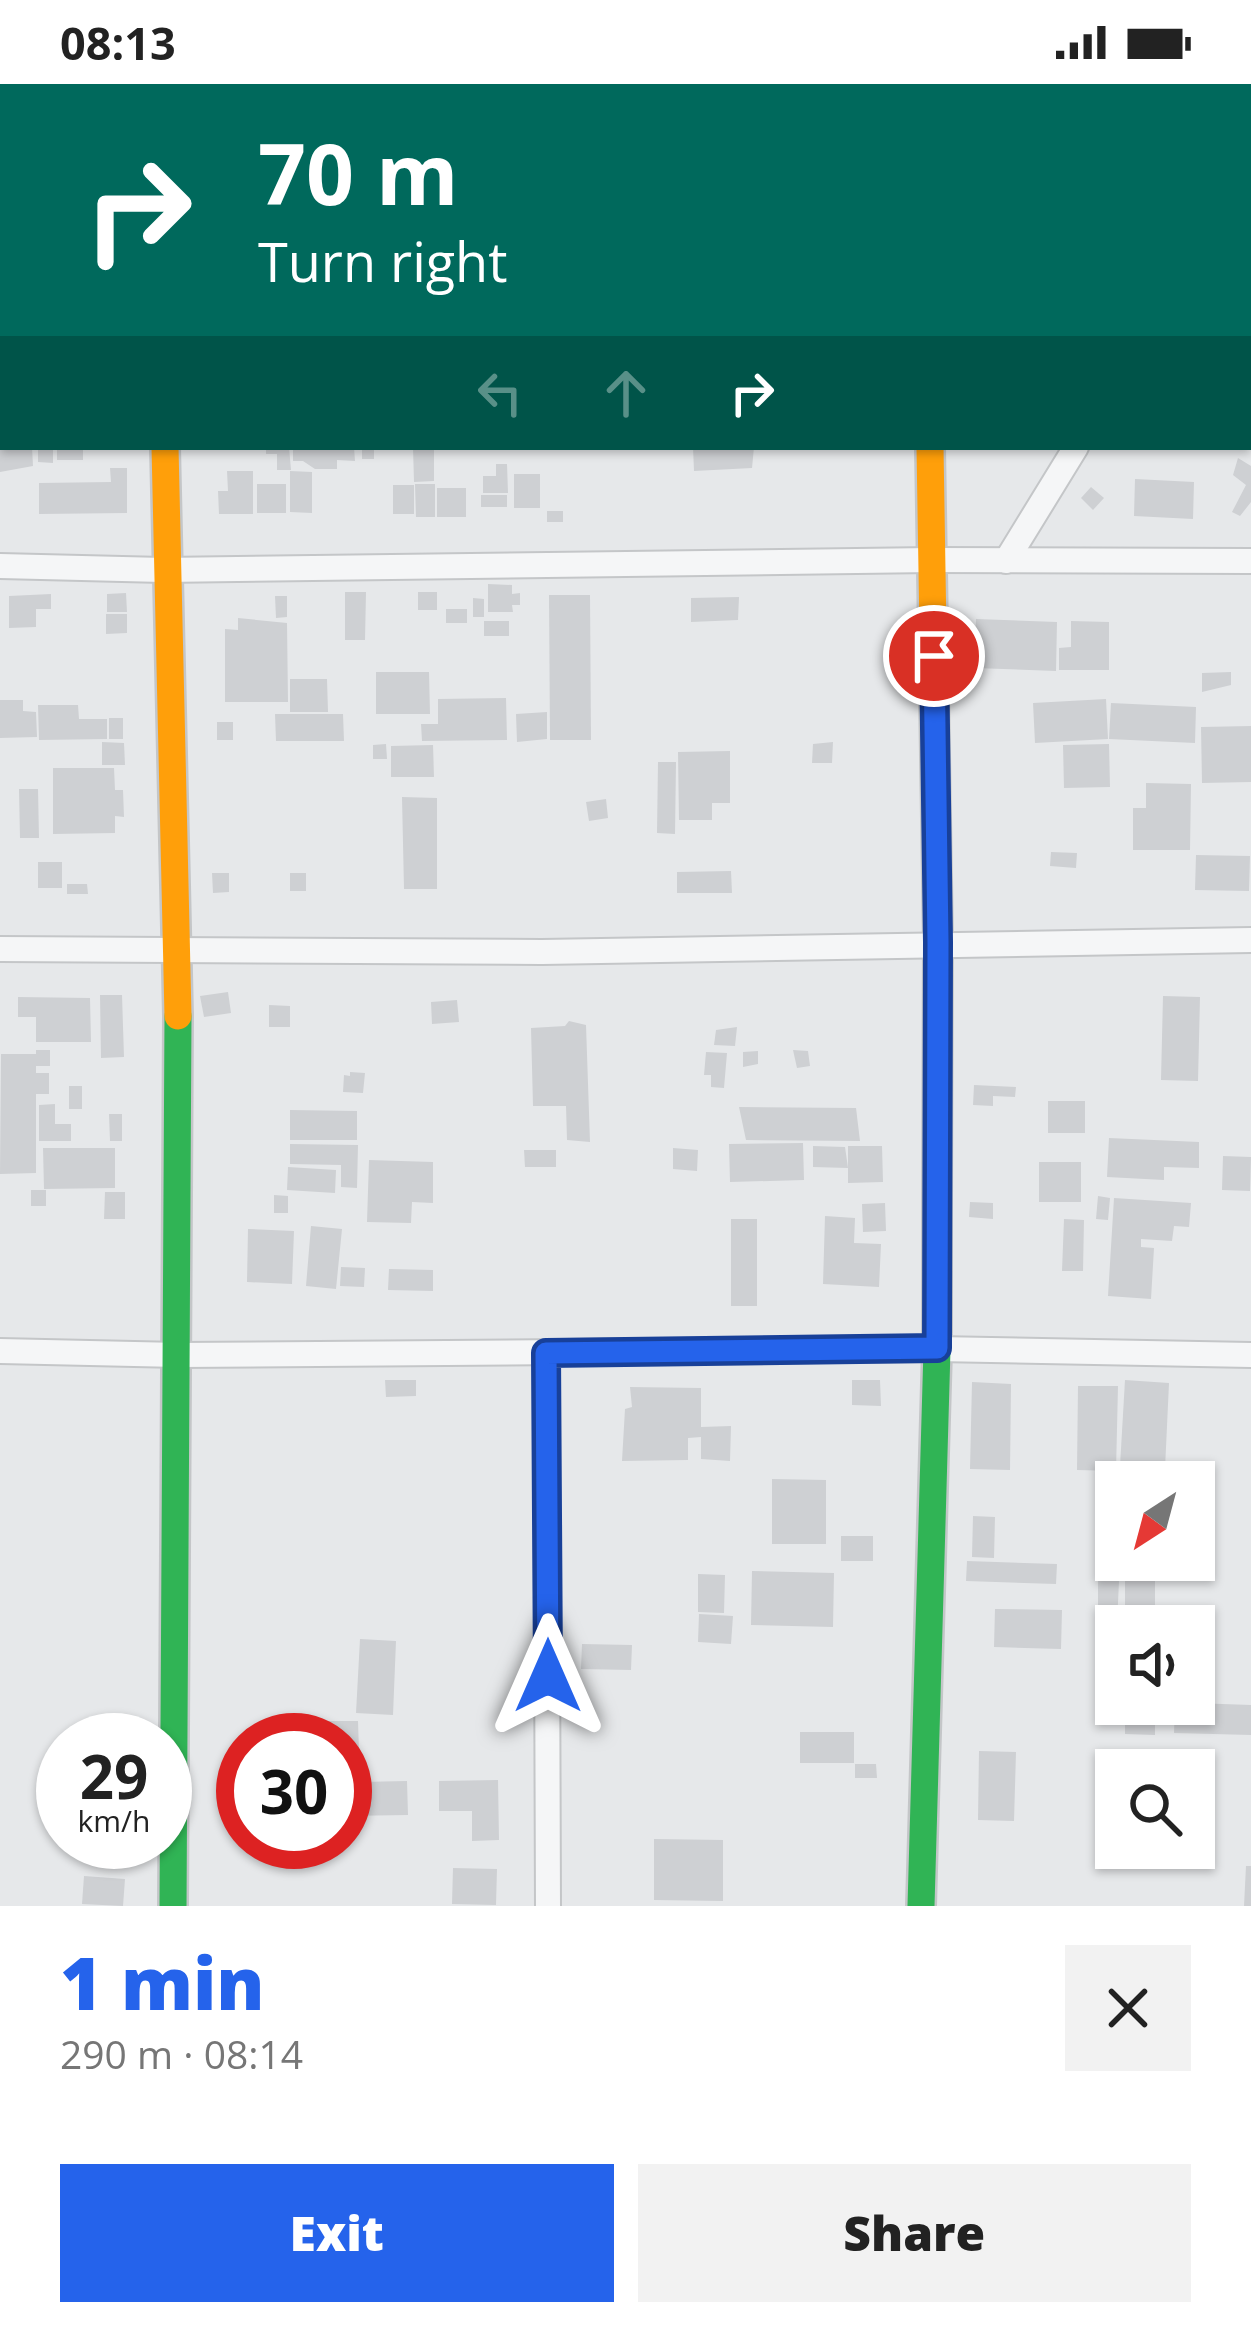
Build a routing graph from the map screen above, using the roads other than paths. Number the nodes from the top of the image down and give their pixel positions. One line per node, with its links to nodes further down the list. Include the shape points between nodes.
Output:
1 (165, 450): 8 (street)
2 (930, 450): 4 (street)
3 (1074, 450): 5 (street)
4 (932, 560): 5 (street); 8 (street); 10 (street)
5 (1006, 561): 6 (street)
6 (1251, 561)
7 (0, 566): 8 (street)
8 (164, 569): 12 (street)
9 (1251, 940): 10 (street)
10 (938, 942): 12 (street); 13 (street)
11 (0, 949): 12 (street)
12 (177, 951): 16 (street)
13 (937, 1348): 15 (street); 17 (street); 20 (street)
14 (0, 1351): 16 (street)
15 (546, 1353): 16 (street); 19 (street)
16 (179, 1355): 18 (street)
17 (1251, 1355)
18 (173, 1906)
19 (548, 1906)
20 (921, 1906)

